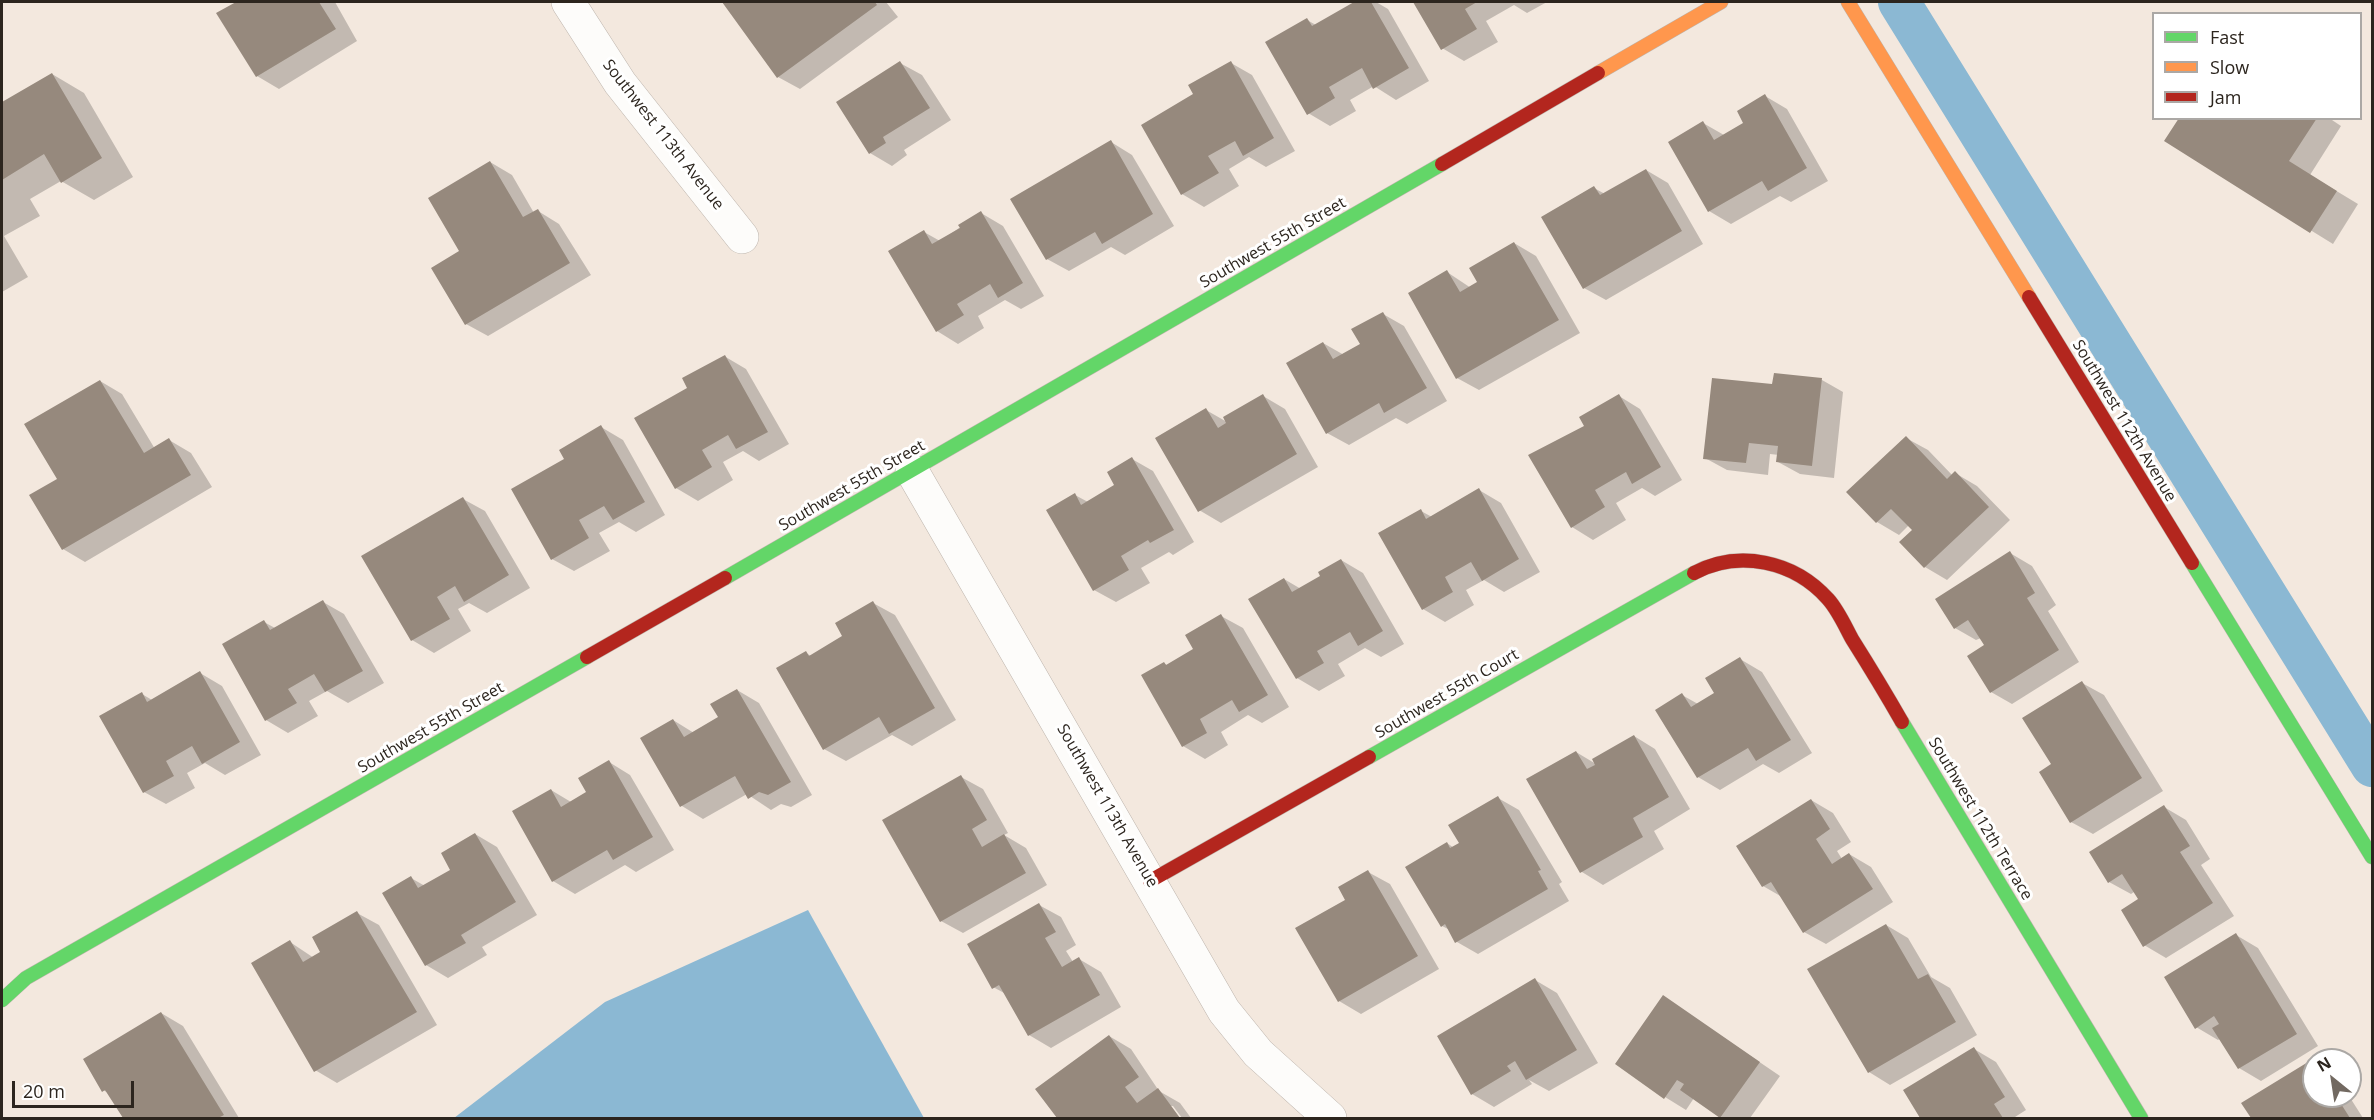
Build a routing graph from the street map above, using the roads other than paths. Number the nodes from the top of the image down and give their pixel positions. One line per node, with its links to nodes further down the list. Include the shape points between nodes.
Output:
1 (568, 2): 4 (street, Southwest 113th Avenue, via 620,83)
2 (1721, 2): 5 (street, Southwest 55th Street)
3 (1848, 2): 7 (street, Southwest 112th Avenue)
4 (742, 237)
5 (912, 471): 8 (street, Southwest 113th Avenue); 9 (street, Southwest 55th Street, via 26,978)
6 (1768, 560): 8 (street, Southwest 55th Court, via 1740,558 1697,571); 11 (street, Southwest 112th Terrace, via 1793,570 1829,600)
7 (2373, 857)
8 (1150, 881): 10 (street, Southwest 113th Avenue, via 1224,1011 1258,1053)
9 (2, 1000)
10 (1330, 1119)
11 (2141, 1119)

